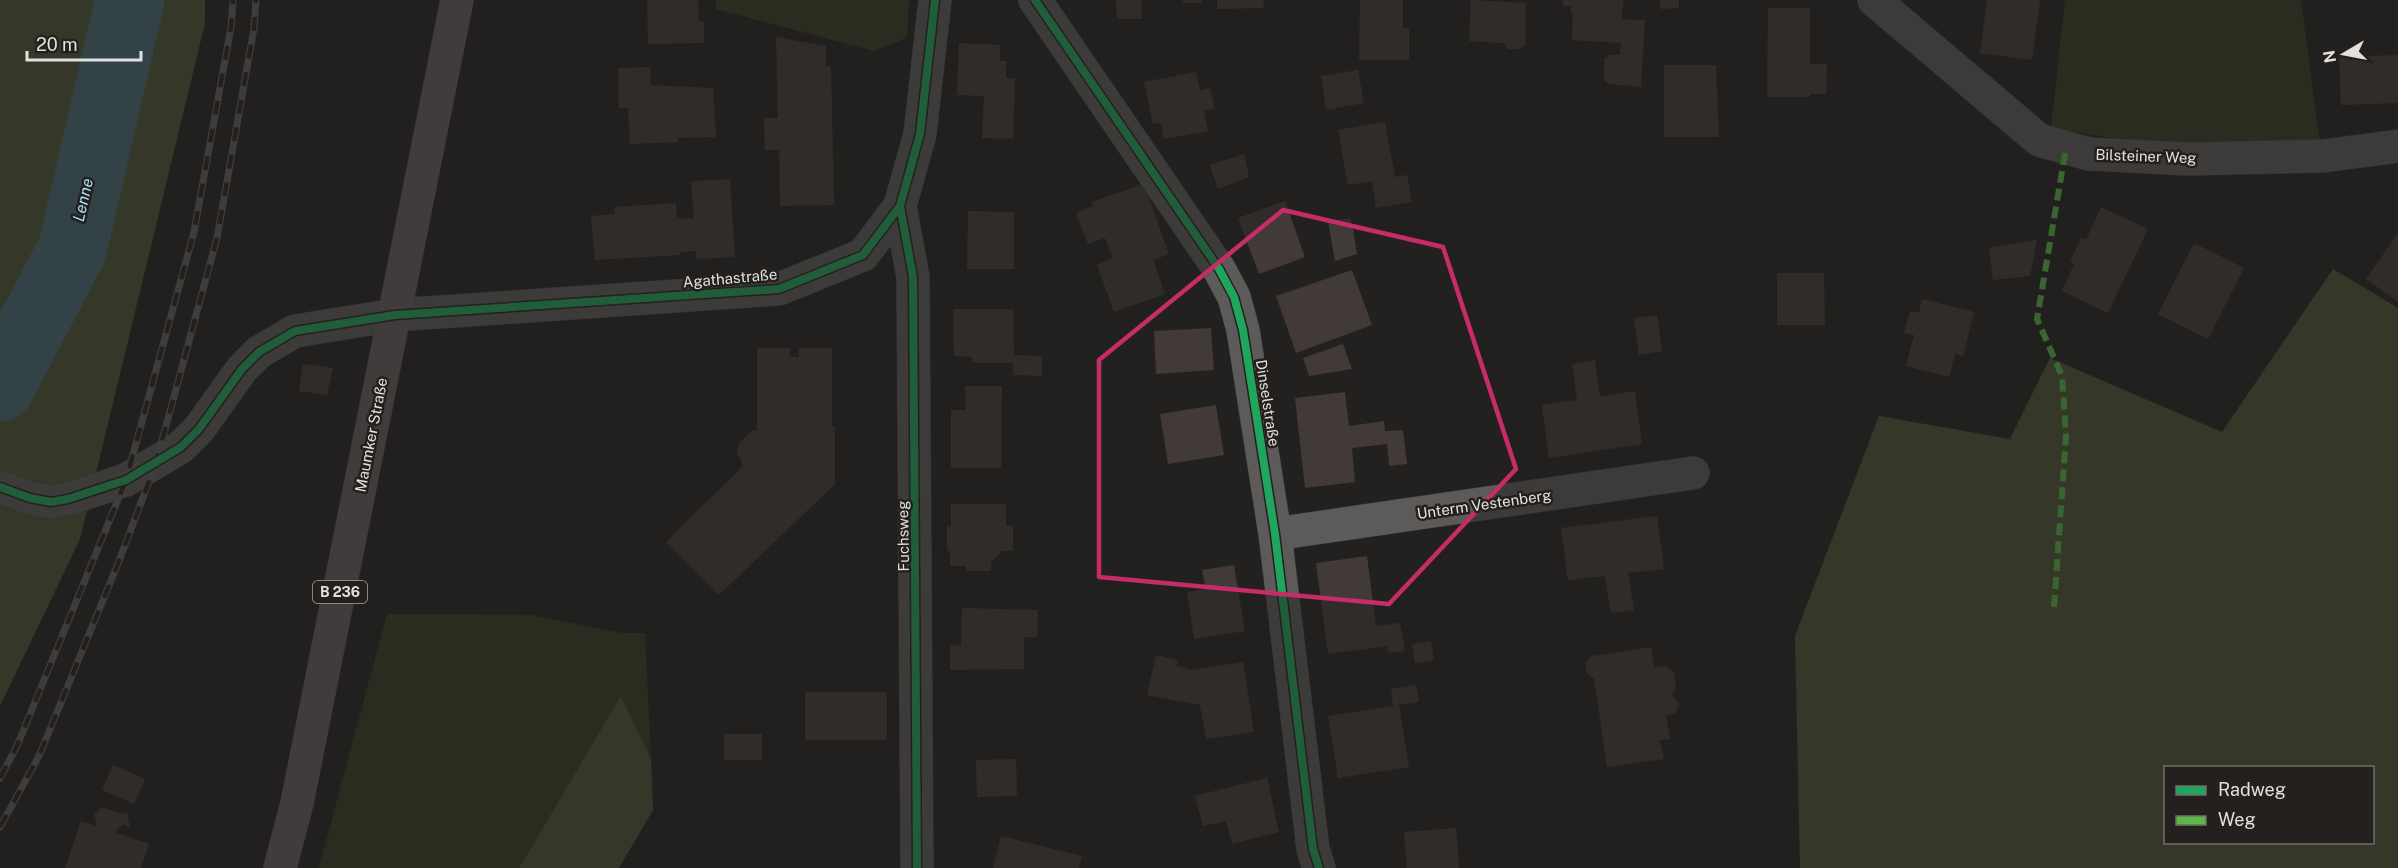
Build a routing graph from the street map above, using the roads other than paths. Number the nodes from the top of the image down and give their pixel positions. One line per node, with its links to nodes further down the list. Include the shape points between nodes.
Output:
1 (457, 0): 7 (main road, Maumker Straße / B 236)
2 (935, 0): 6 (street, Agathastraße, via 920,134)
3 (1035, 0): 10 (street, Dinselstraße, via 1219,269 1234,297 1243,330)
4 (1874, 0): 5 (street, Bilsteiner Weg, via 2039,140 2081,152 2188,159 2323,156)
5 (2398, 146)
6 (900, 206): 7 (street, Agathastraße, via 863,255 779,289); 12 (street, Fuchsweg, via 913,277)
7 (395, 315): 9 (street, Agathastraße, via 295,331 259,352 181,447 126,480 51,502); 11 (main road, Maumker Straße / B 236, via 297,803)
8 (1693, 473): 10 (street, Unterm Vestenberg)
9 (0, 487)
10 (1275, 534): 13 (street, Dinselstraße, via 1313,849)
11 (280, 868)
12 (917, 868)
13 (1319, 868)

